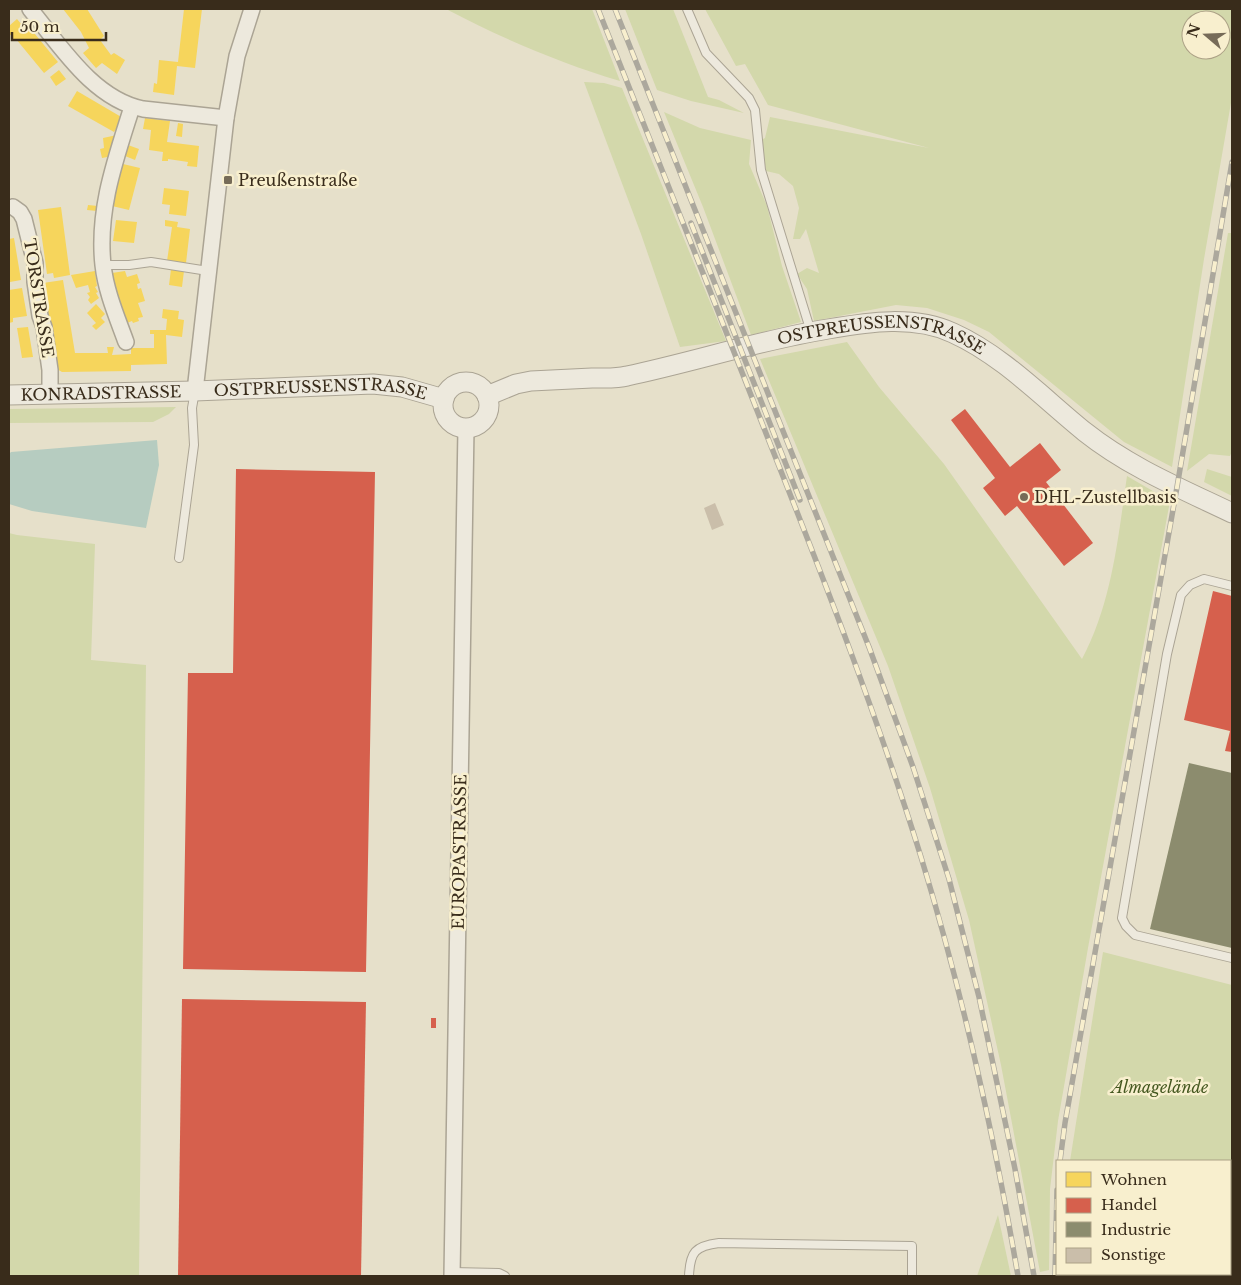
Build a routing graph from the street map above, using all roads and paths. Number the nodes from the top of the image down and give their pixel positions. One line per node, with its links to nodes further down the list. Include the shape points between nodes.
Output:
1 (30, 9): 4 (street, via 90,80)
2 (252, 9): 5 (street, via 237,56)
3 (687, 9): 9 (lane, via 706,53 749,98 755,110 761,170)
4 (132, 107): 5 (street); 7 (street, via 106,198 102,227)
5 (226, 118): 8 (street)
6 (13, 207): 12 (street, TORSTRASSE, via 24,219 35,263 34,282 44,327)
7 (103, 265): 8 (lane, via 151,262); 10 (street)
8 (208, 271): 11 (street)
9 (810, 332): 14 (street, OSTPREUSSENSTRASSE, via 625,377 531,381); 17 (street, OSTPREUSSENSTRASSE, via 874,322 921,324 953,332 1018,375 1108,449)
10 (126, 342)
11 (195, 391): 12 (street, KONRADSTRASSE); 15 (street, OSTPREUSSENSTRASSE, via 373,384); 18 (lane, via 192,408 194,445)
12 (50, 394): 13 (street, KONRADSTRASSE)
13 (9, 395)
14 (487, 396): 15 (street, via 481,388 468,382 454,386); 16 (street, via 489,406 484,420)
15 (444, 399): 16 (street, via 444,410 450,421)
16 (466, 428): 21 (street, EUROPASTRASSE)
17 (1232, 513)
18 (179, 558)
19 (1232, 586): 20 (lane, via 1204,579 1190,585 1181,595 1122,918 1135,935)
20 (1232, 958)
21 (452, 1274): 22 (lane, via 499,1273)
22 (505, 1276)
23 (689, 1276): 24 (lane, via 689,1264 698,1248 719,1243 912,1246)
24 (912, 1276)

